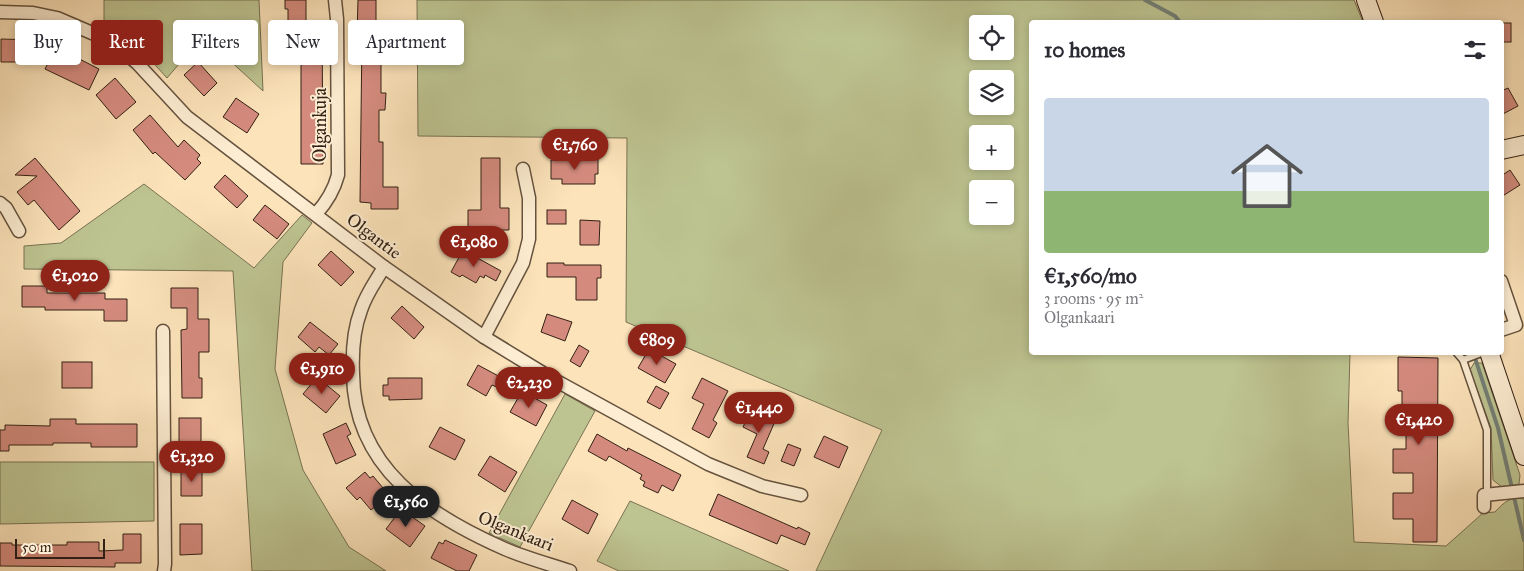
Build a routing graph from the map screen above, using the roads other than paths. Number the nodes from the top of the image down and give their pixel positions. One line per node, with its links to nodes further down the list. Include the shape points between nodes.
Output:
1 (335, 0): 9 (street, Olgankuja, via 338,19 338,174 329,198)
2 (1366, 0): 4 (street)
3 (0, 12): 9 (street, Olgantie, via 57,18 118,47 187,117)
4 (1373, 20)
5 (1524, 145): 6 (street)
6 (1504, 149)
7 (523, 168): 15 (street, via 529,198 529,239 523,263)
8 (0, 204): 10 (street, via 6,208)
9 (316, 214): 11 (street, Olgantie)
10 (19, 231)
11 (384, 267): 15 (street, Olgantie); 25 (street, Olgankaari, via 361,310 354,335 352,364 358,414 382,464 403,488 433,511 507,550)
12 (1504, 290): 13 (street, via 1516,325)
13 (1504, 329)
14 (163, 331): 24 (street)
15 (484, 337): 22 (street, Olgantie, via 551,378 708,464 762,486)
16 (1460, 355): 19 (lane)
17 (1478, 355): 19 (lane)
18 (1486, 355): 20 (street)
19 (1465, 359): 23 (lane, via 1487,430)
20 (1524, 456)
21 (1522, 491): 23 (street)
22 (802, 495)
23 (1485, 501)
24 (164, 571)
25 (570, 571)

